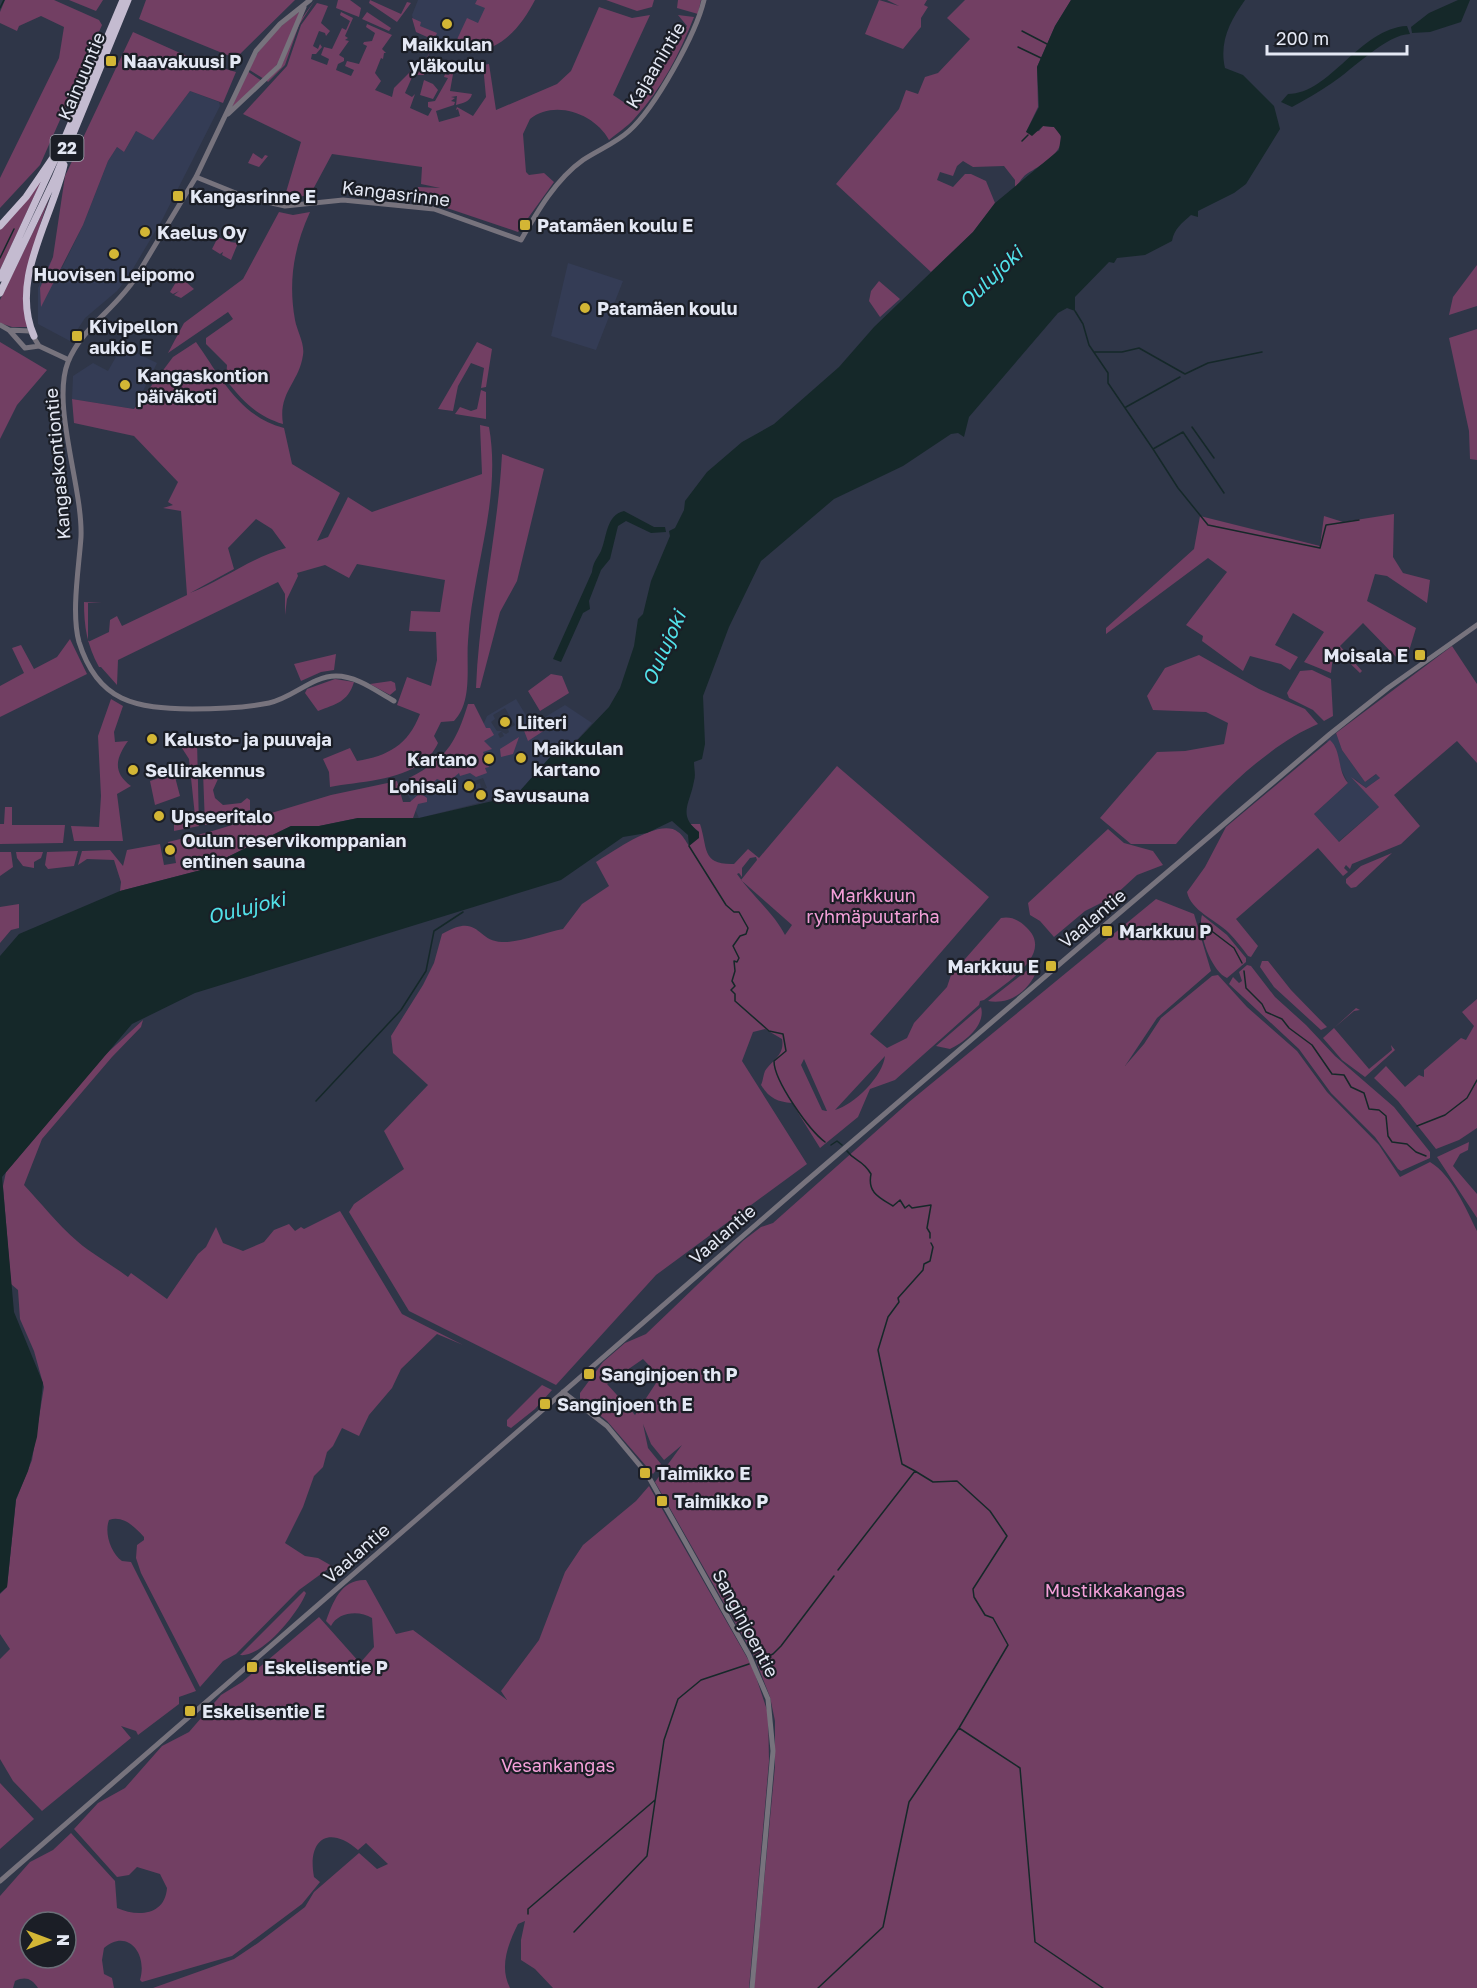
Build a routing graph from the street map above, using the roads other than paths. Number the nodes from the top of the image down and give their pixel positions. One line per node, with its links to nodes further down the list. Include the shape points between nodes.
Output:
1 (123, 0): 7 (highway, Kainuuntie / 22)
2 (128, 0): 7 (highway, Kainuuntie / 22)
3 (310, 0): 5 (street, Kangaskontiontie)
4 (704, 0): 10 (street, Kajaanintie, via 693,33 644,115 627,132 566,175)
5 (305, 5): 6 (street, Kangaskontiontie, via 279,66); 6 (street, Kangaskontiontie, via 280,24 256,51)
6 (226, 116): 8 (street, Kangaskontiontie)
7 (66, 143): 9 (highway); 11 (highway, Kainuuntie / 22); 12 (highway, Kainuuntie / 22); 14 (highway, via 63,172 32,264 27,309)
8 (196, 177): 10 (street, Kangasrinne, via 248,198 285,206 343,200 434,208); 17 (street, Kangaskontiontie, via 133,282 90,327)
9 (0, 226)
10 (521, 240)
11 (0, 278)
12 (0, 292)
13 (5, 328): 14 (street, via 25,330); 16 (street, via 20,346)
14 (34, 336): 15 (street); 16 (street)
15 (39, 346): 16 (street); 17 (street)
16 (30, 348)
17 (69, 360): 19 (street, Kangaskontiontie, via 63,396 81,514 77,619 79,640 99,682 125,700 159,709 270,703 333,676 356,680)
18 (1477, 625): 20 (street, Vaalantie, via 1330,734)
19 (394, 701)
20 (563, 1392): 21 (street, Vaalantie); 22 (street, Sanginjoentie, via 607,1426 647,1474 749,1655 768,1698 773,1751)
21 (0, 1881)
22 (752, 1988)

